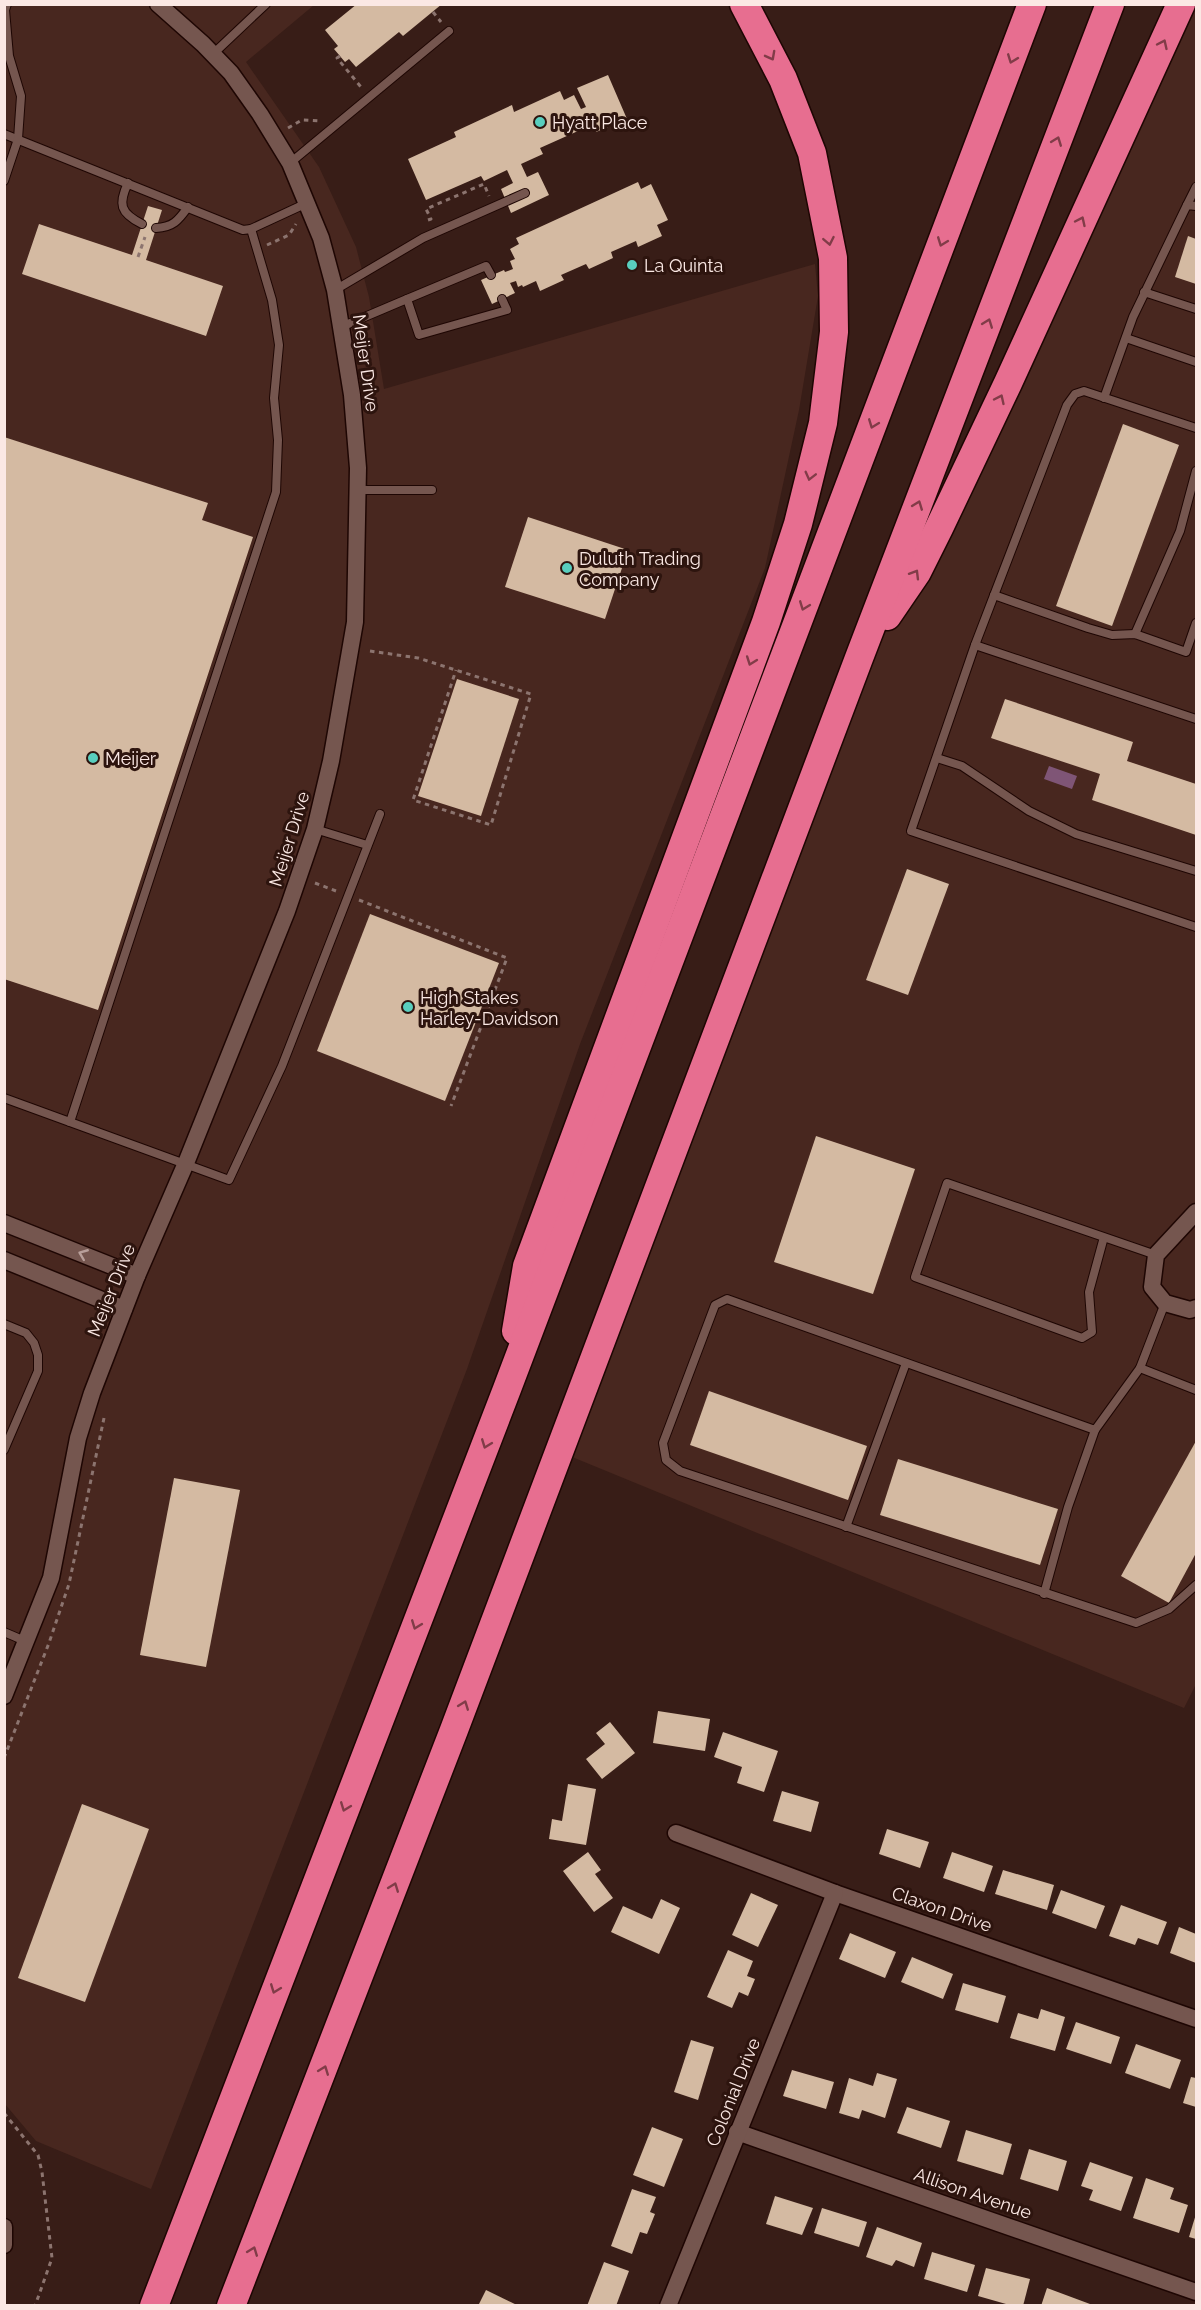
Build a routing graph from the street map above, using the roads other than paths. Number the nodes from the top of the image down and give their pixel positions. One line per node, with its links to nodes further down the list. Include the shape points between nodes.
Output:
1 (7, 4): 11 (lane, via 9,56 21,96)
2 (158, 4): 9 (street, Meijer Drive)
3 (266, 4): 9 (lane)
4 (744, 4): 64 (highway, one-way to 64, via 783,79 812,153 832,258 834,332 823,423 798,524 766,622 527,1266)
5 (1032, 4): 64 (highway, one-way to 64)
6 (1110, 4): 41 (highway, one-way to 6)
7 (1181, 4): 41 (highway, one-way to 7, via 917,572 939,528)
8 (448, 31): 12 (lane)
9 (213, 54): 12 (street, Meijer Drive, via 231,73)
10 (4, 134): 11 (lane)
11 (18, 139): 13 (lane); 14 (lane)
12 (290, 163): 17 (street, Meijer Drive)
13 (4, 181)
14 (128, 183): 19 (lane); 20 (lane, via 121,202 123,210)
15 (1197, 187): 18 (lane)
16 (525, 193): 24 (lane, via 423,238)
17 (308, 203): 22 (lane); 24 (street, Meijer Drive)
18 (1192, 206): 25 (lane)
19 (188, 207): 21 (lane, via 177,223); 22 (lane, via 243,230)
20 (141, 224)
21 (156, 228)
22 (250, 229): 50 (lane, via 272,300 279,345 274,398 278,440 276,492)
23 (491, 276): 26 (lane, via 486,266)
24 (335, 290): 29 (street, Meijer Drive)
25 (1144, 292): 28 (lane); 30 (lane)
26 (407, 299): 27 (lane, via 418,334 507,310); 29 (lane)
27 (502, 299)
28 (1197, 309)
29 (341, 327): 35 (street, Meijer Drive, via 352,395)
30 (1126, 338): 31 (lane); 32 (lane)
31 (1197, 362)
32 (1104, 398): 33 (lane); 37 (lane, via 1083,391 1075,394 1067,405)
33 (1197, 428)
34 (1197, 471): 39 (lane, via 1180,531)
35 (358, 490): 36 (lane); 45 (street, Meijer Drive, via 355,622)
36 (432, 490)
37 (994, 595): 39 (lane, via 1112,635); 40 (lane)
38 (1197, 623): 39 (lane, via 1186,652)
39 (1135, 634)
40 (975, 645): 42 (lane); 43 (lane)
41 (859, 658): 82 (highway, one-way to 41, via 454,1730)
42 (1197, 719)
43 (936, 758): 47 (lane, via 962,766 1029,811 1076,834); 48 (lane, via 911,831)
44 (380, 814): 46 (lane)
45 (315, 829): 46 (lane); 51 (street, Meijer Drive, via 287,910)
46 (367, 845): 51 (lane, via 360,872 347,896 282,1066 229,1180)
47 (1197, 871)
48 (1197, 927)
49 (4, 1098): 50 (lane)
50 (70, 1122): 51 (lane)
51 (186, 1163): 57 (street, Meijer Drive)
52 (1197, 1212): 55 (street)
53 (4, 1223): 57 (street, one-way to 53)
54 (1104, 1237): 54 (lane, via 947,1183 915,1277 1082,1338 1092,1332 1089,1292); 55 (lane)
55 (1156, 1255): 58 (street, via 1152,1287)
56 (4, 1260): 60 (street)
57 (137, 1276): 60 (street, Meijer Drive)
58 (1165, 1303): 59 (street, via 1190,1310); 63 (lane)
59 (1197, 1308)
60 (124, 1309): 72 (street, Meijer Drive, via 78,1438 51,1578)
61 (4, 1324): 67 (lane, via 26,1333 39,1355 38,1371)
62 (906, 1363): 66 (lane); 68 (lane); 68 (lane, via 727,1299 715,1305 663,1443 666,1460 680,1472)
63 (1140, 1368): 65 (lane); 66 (lane)
64 (507, 1389): 81 (highway, one-way to 81)
65 (1197, 1390)
66 (1095, 1430): 70 (lane)
67 (4, 1450)
68 (846, 1527): 70 (lane)
69 (1197, 1585): 70 (lane, via 1169,1609 1136,1623)
70 (1044, 1594)
71 (4, 1632): 72 (lane)
72 (25, 1641): 73 (street, Meijer Drive)
73 (4, 1696)
74 (676, 1833): 75 (street, Claxon Drive)
75 (836, 1893): 76 (street, Claxon Drive); 77 (street, Colonial Drive)
76 (1197, 2019)
77 (737, 2132): 80 (street, Allison Avenue); 83 (street, Colonial Drive)
78 (4, 2227): 79 (street)
79 (4, 2245)
80 (1197, 2292)
81 (154, 2306)
82 (231, 2306)
83 (668, 2306)

